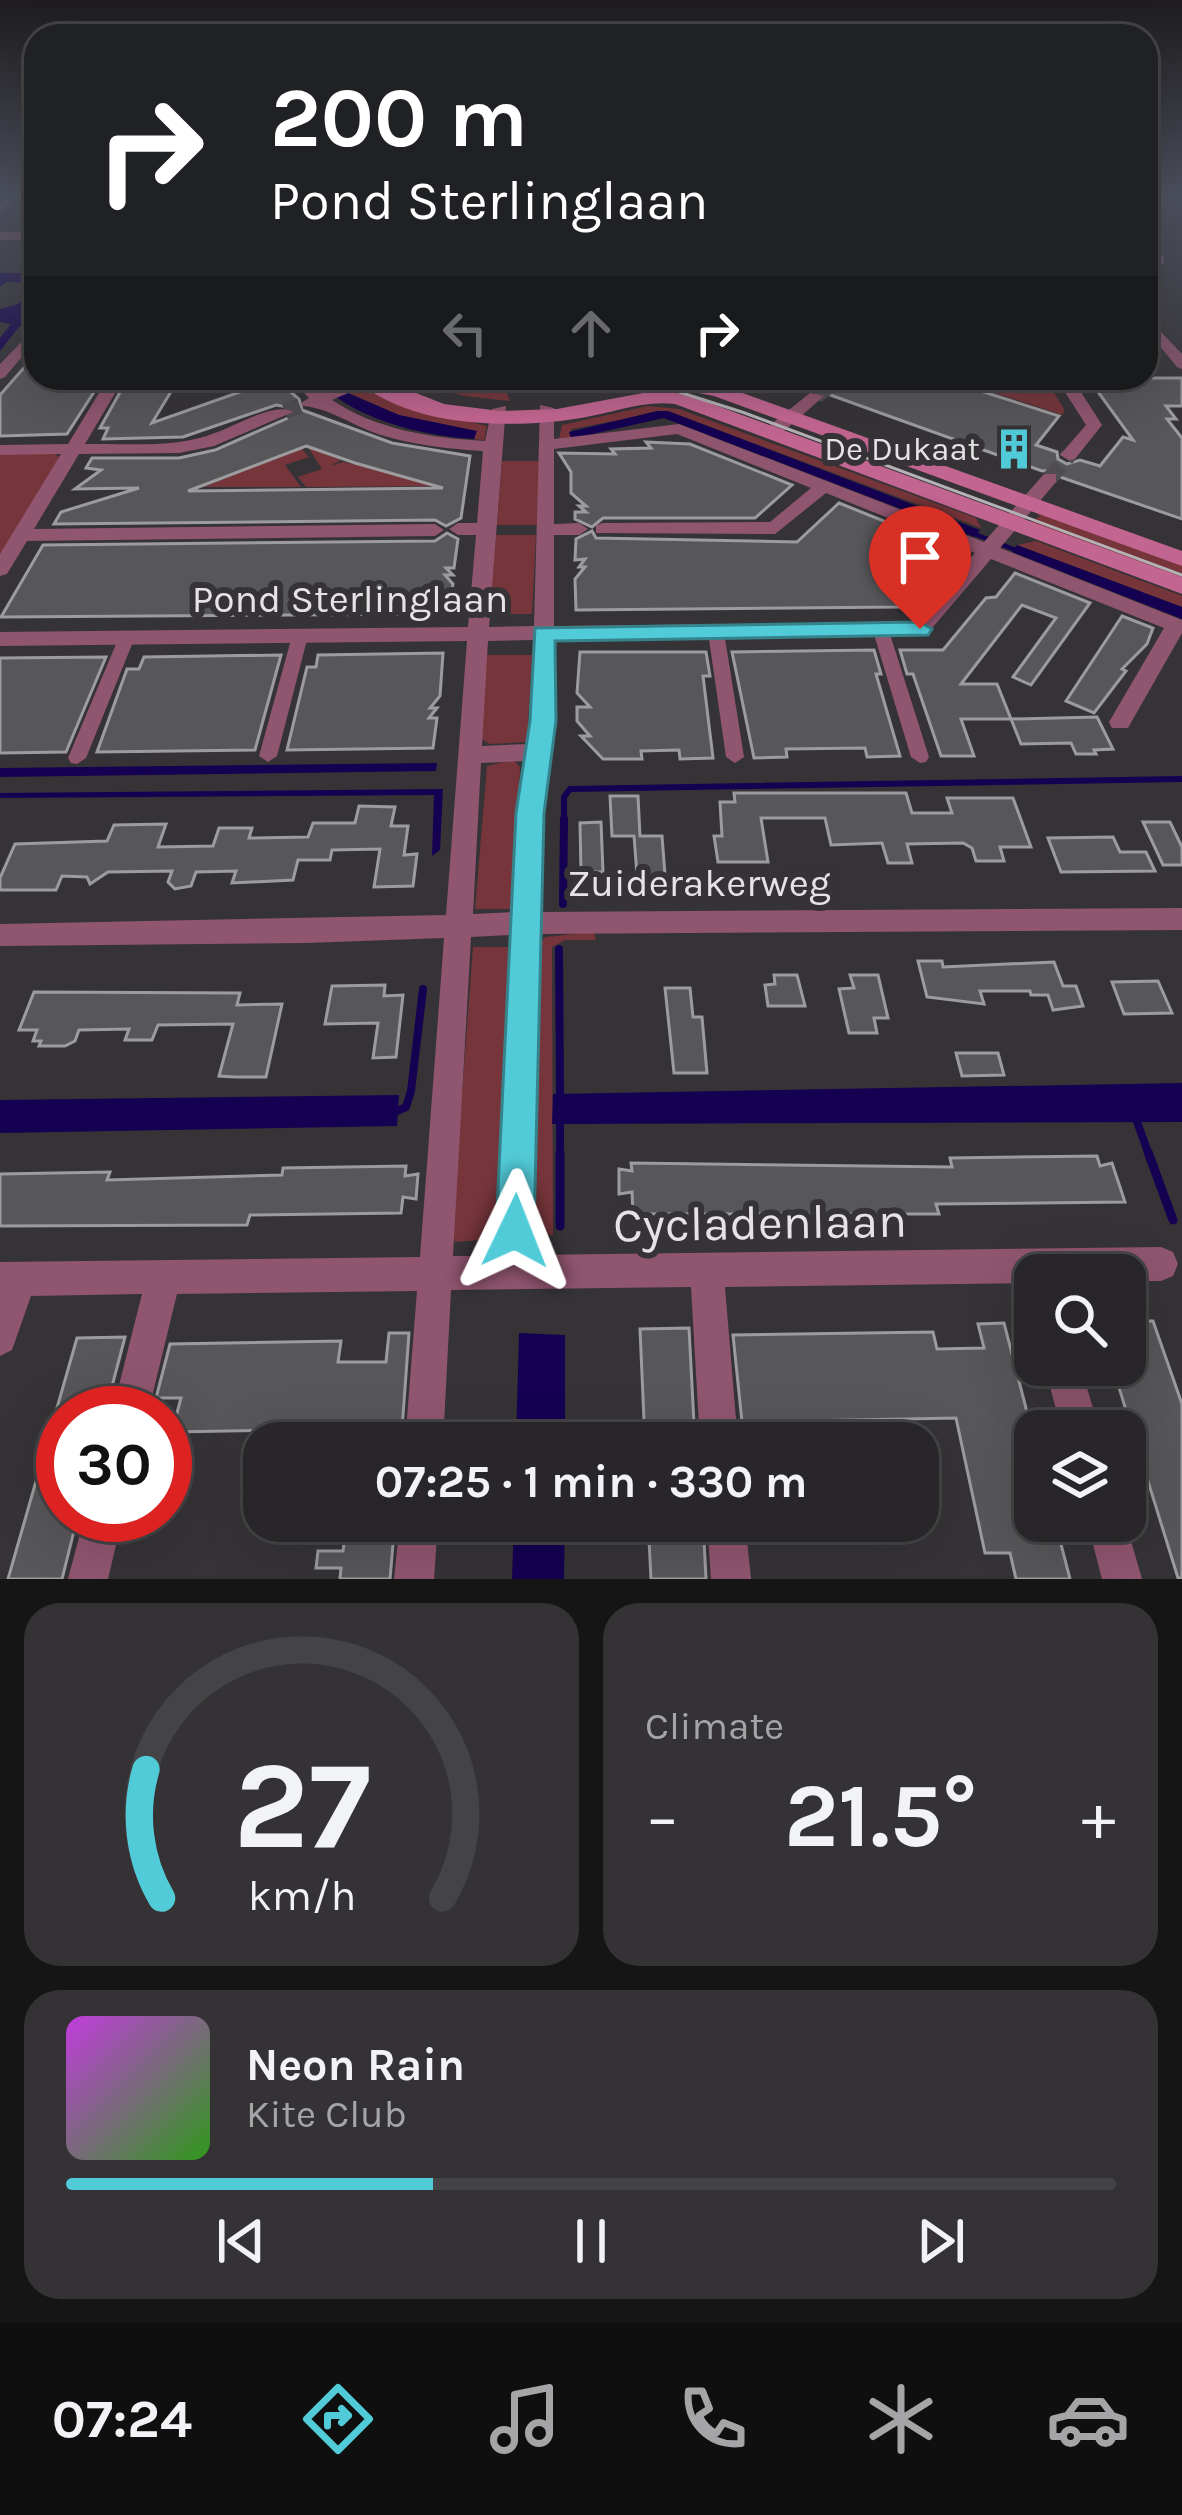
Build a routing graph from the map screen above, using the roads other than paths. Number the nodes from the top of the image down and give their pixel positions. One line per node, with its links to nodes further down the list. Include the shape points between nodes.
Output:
1 (1158, 343): 3 (street)
2 (24, 345): 4 (street)
3 (1182, 364)
4 (0, 374)
5 (109, 390): 22 (street)
6 (309, 390): 13 (street)
7 (342, 390): 13 (street)
8 (391, 390): 17 (main road, via 425,405)
9 (641, 390): 16 (main road)
10 (707, 390): 12 (main road)
11 (1072, 390): 23 (street, via 1094,424)
12 (719, 391): 14 (main road)
13 (318, 399): 20 (street, via 374,426)
14 (804, 406): 18 (street); 26 (main road)
15 (285, 412): 22 (street, via 179,448)
16 (546, 412): 17 (main road); 18 (main road, via 658,396); 19 (street)
17 (498, 413): 20 (street)
18 (771, 433): 34 (main road)
19 (548, 445): 25 (street, via 679,429); 31 (street)
20 (492, 446): 27 (street)
21 (0, 450): 22 (street)
22 (72, 450): 33 (street)
23 (1069, 455)
24 (1049, 478): 26 (street, Pond Sterlinglaan)
25 (825, 485): 28 (street, via 775,528); 34 (street)
26 (1028, 503): 34 (street, Pond Sterlinglaan); 35 (main road)
27 (487, 529): 30 (street); 40 (street)
28 (603, 529)
29 (435, 530): 33 (street)
30 (458, 530)
31 (546, 530): 32 (street); 41 (street)
32 (579, 530)
33 (22, 536): 36 (street)
34 (999, 539): 37 (main road); 38 (street, Pond Sterlinglaan, via 920,629); 45 (street, via 1175,625)
35 (1182, 559)
36 (0, 570)
37 (1182, 586)
38 (881, 631): 39 (street, Pond Sterlinglaan); 50 (street)
39 (716, 632): 41 (street, Pond Sterlinglaan); 49 (street)
40 (478, 634): 41 (street, Pond Sterlinglaan); 42 (street, Pond Sterlinglaan); 47 (street)
41 (544, 634): 46 (street)
42 (300, 636): 43 (street, Pond Sterlinglaan); 48 (street)
43 (127, 637): 44 (street, Pond Sterlinglaan); 51 (street)
44 (0, 639)
45 (1120, 722)
46 (537, 752): 47 (street); 53 (street)
47 (472, 755): 54 (street)
48 (268, 756)
49 (735, 757)
50 (920, 757)
51 (77, 758)
52 (1182, 919): 53 (street, Zuiderakerweg)
53 (527, 923): 54 (street, Zuiderakerweg); 60 (street)
54 (461, 927): 55 (street, Zuiderakerweg); 61 (street)
55 (0, 934)
56 (1161, 1264): 57 (street, Cycladenlaan)
57 (1146, 1265)
58 (1014, 1271): 59 (street, Cycladenlaan)
59 (707, 1272): 60 (street, Cycladenlaan); 67 (street)
60 (520, 1273): 61 (street, Cycladenlaan)
61 (437, 1274): 62 (street, Cycladenlaan); 66 (street)
62 (164, 1276): 63 (street, Cycladenlaan); 65 (street)
63 (9, 1279): 64 (street)
64 (0, 1338)
65 (137, 1386)
66 (426, 1422)
67 (718, 1422)
68 (97, 1542): 72 (street)
69 (417, 1542): 73 (street)
70 (728, 1542): 74 (street)
71 (1112, 1542): 75 (street)
72 (88, 1579)
73 (414, 1579)
74 (731, 1579)
75 (1122, 1579)

